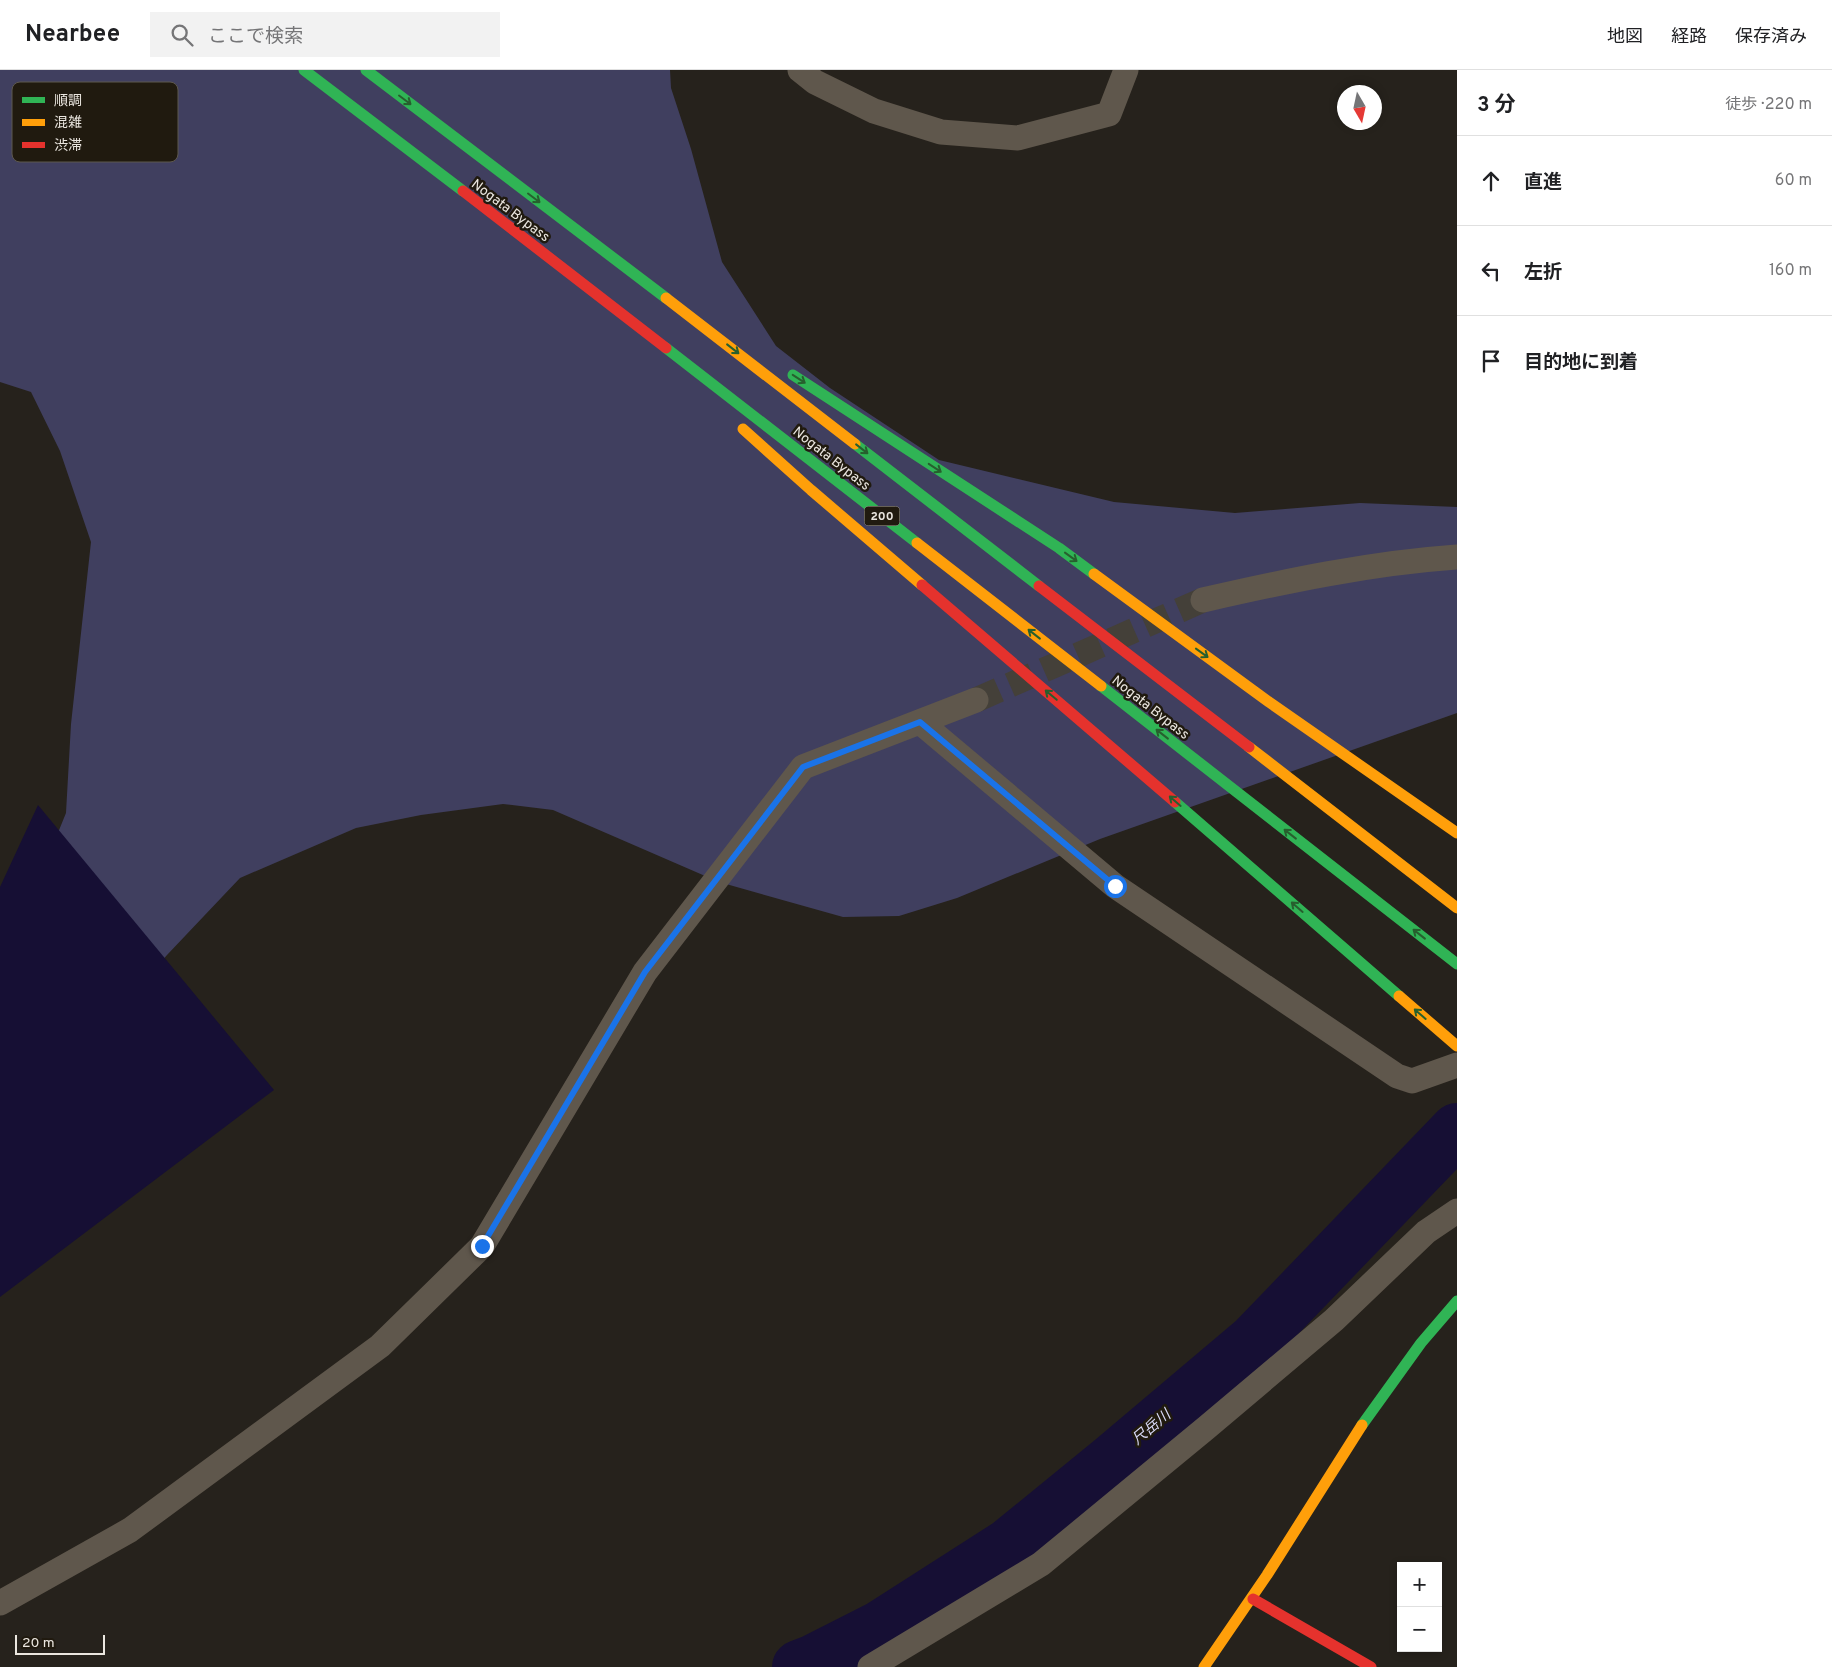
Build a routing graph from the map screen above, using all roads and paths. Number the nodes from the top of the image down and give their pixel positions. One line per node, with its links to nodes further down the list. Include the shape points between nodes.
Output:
1 (304, 70): 6 (main road, Nogata Bypass / 200)
2 (366, 70): 5 (main road, Nogata Bypass, one-way to 5)
3 (800, 70): 4 (street, via 815,82 874,111 933,130 1018,138 1109,114)
4 (1126, 70)
5 (626, 267): 7 (main road); 16 (main road, Nogata Bypass, one-way to 16)
6 (590, 288): 9 (main road); 17 (main road, Nogata Bypass / 200, one-way to 6)
7 (743, 343)
8 (784, 370): 15 (main road, one-way to 15, via 1059,548 1269,702)
9 (700, 389)
10 (737, 423): 18 (main road, one-way to 10, via 810,490)
11 (1457, 557): 12 (street, via 1424,559 1283,582)
12 (1203, 600)
13 (976, 700): 14 (street)
14 (920, 722): 19 (street, via 1115,886 1397,1076 1412,1081); 23 (street, via 803,767 645,972 482,1246 380,1346 130,1530)
15 (1457, 833)
16 (1457, 908)
17 (1457, 964)
18 (1457, 1046)
19 (1457, 1066)
20 (1457, 1211): 24 (street, via 1426,1232 1334,1320 1041,1564)
21 (1457, 1300): 22 (main road, via 1429,1330 1352,1437)
22 (1253, 1599): 25 (main road); 26 (main road)
23 (0, 1603)
24 (870, 1667)
25 (1204, 1667)
26 (1371, 1667)

